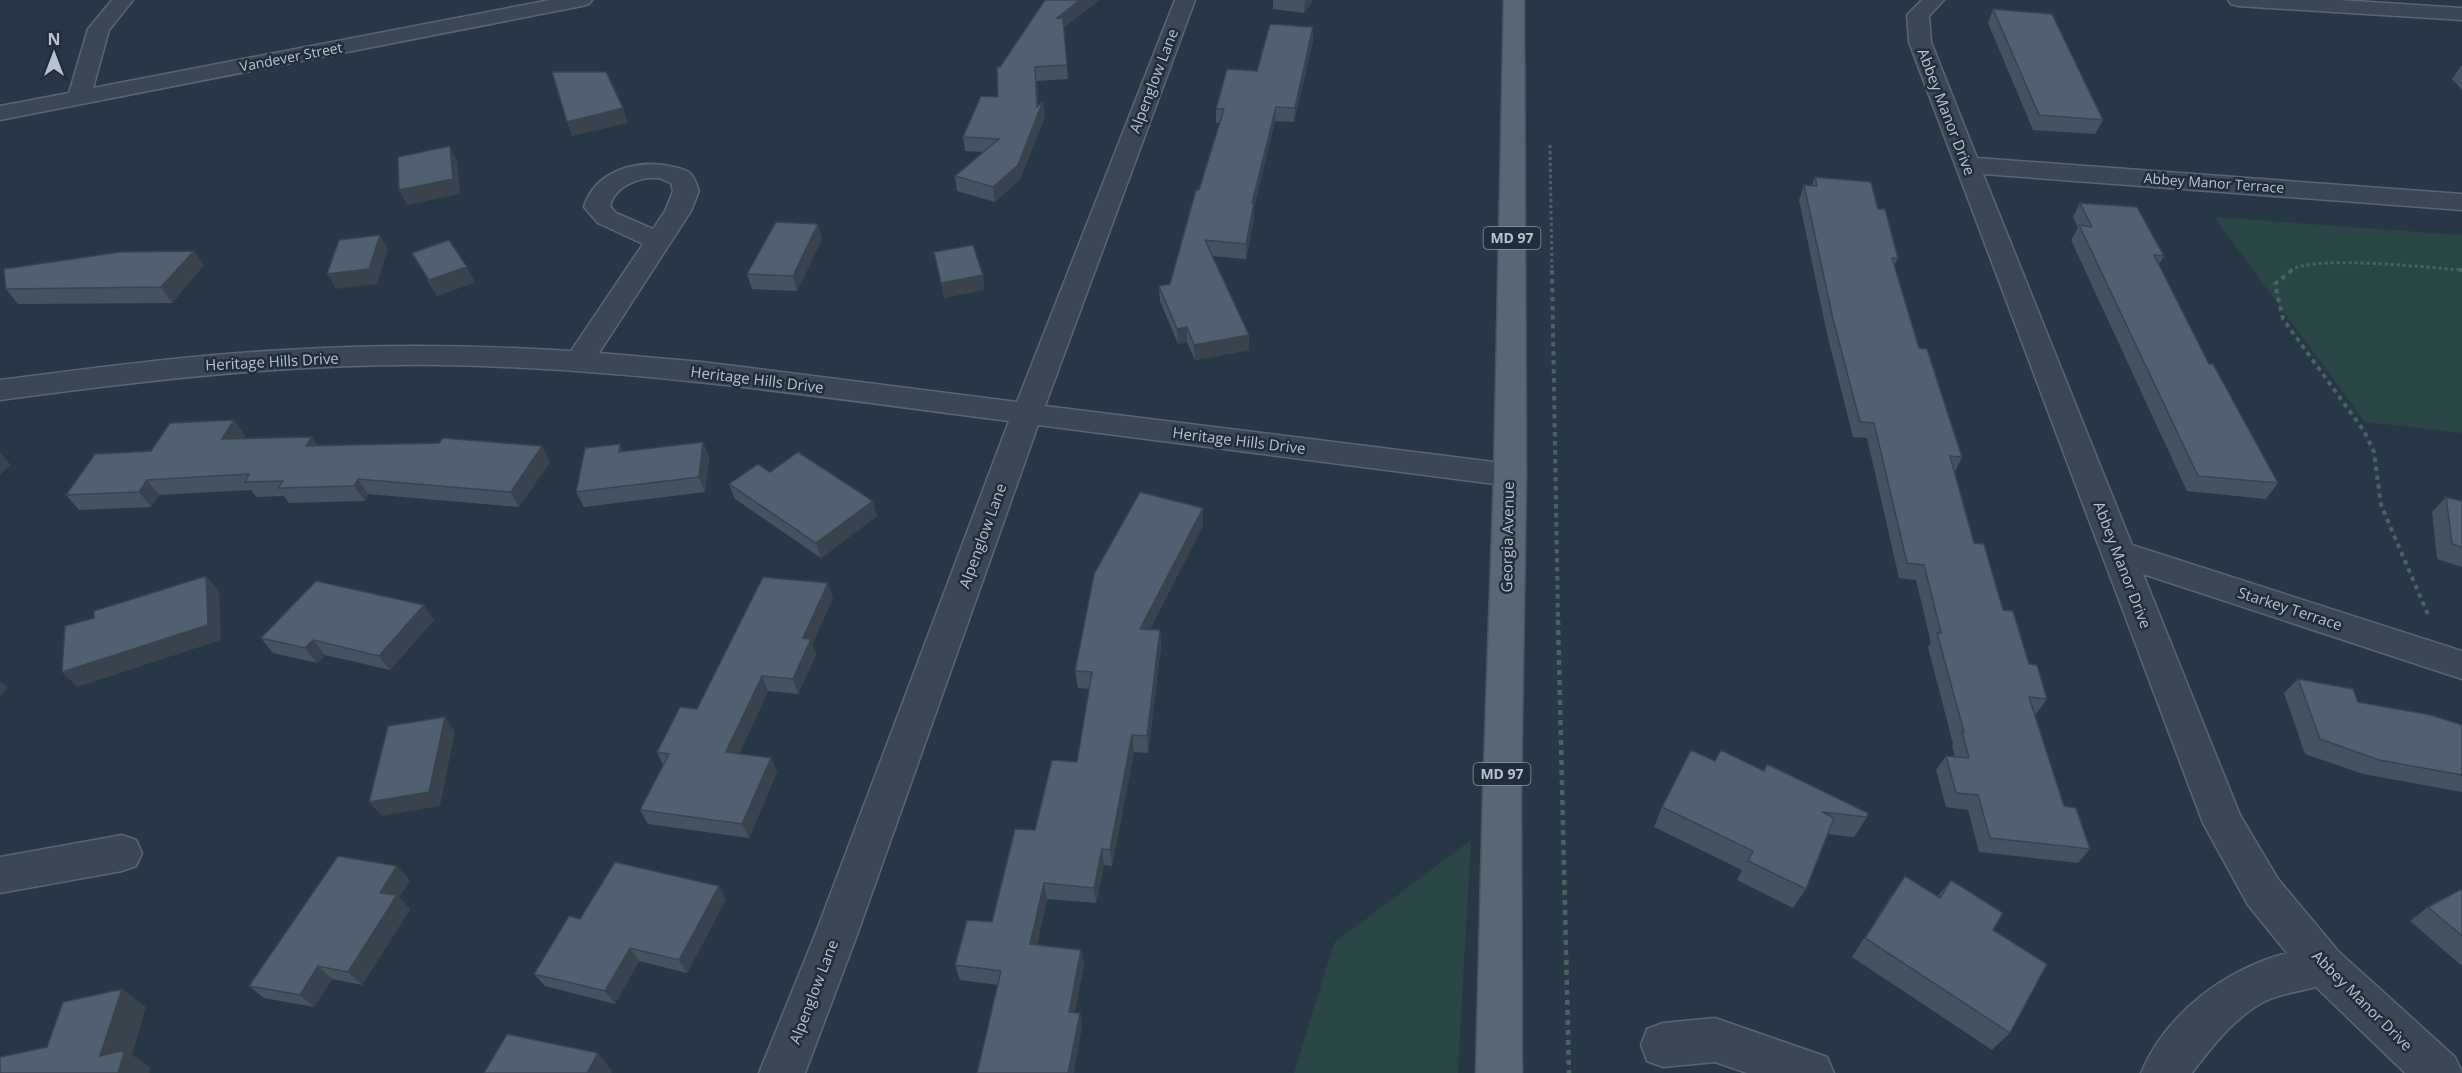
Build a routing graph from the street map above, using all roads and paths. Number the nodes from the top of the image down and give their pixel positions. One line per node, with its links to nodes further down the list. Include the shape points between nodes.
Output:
1 (123, 0): 8 (street, via 99,29)
2 (582, 0): 8 (street, Vandever Street)
3 (1185, 0): 17 (street, Alpenglow Lane)
4 (1514, 0): 18 (main road, Georgia Avenue / MD 97)
5 (1934, 0): 11 (street, Abbey Manor Drive, via 1918,15 1920,42)
6 (2238, 0): 7 (street)
7 (2462, 14)
8 (79, 98): 9 (street, Vandever Street)
9 (0, 113)
10 (1551, 145): 27 (path)
11 (1965, 165): 12 (street, Abbey Manor Terrace); 19 (street, Abbey Manor Drive)
12 (2462, 202)
13 (658, 241): 15 (street)
14 (2462, 270): 20 (path, via 2327,261 2295,267 2275,284 2283,319 2364,431 2374,452 2381,505)
15 (579, 361): 16 (street, Heritage Hills Drive, via 286,359); 17 (street, Heritage Hills Drive, via 702,372)
16 (0, 390)
17 (1028, 414): 18 (street, Heritage Hills Drive); 25 (street, Alpenglow Lane)
18 (1510, 475): 26 (main road, Georgia Avenue / MD 97)
19 (2118, 554): 20 (street, Starkey Terrace); 23 (street, Abbey Manor Drive, via 2223,823 2263,892)
20 (2453, 663)
21 (122, 853): 22 (street)
22 (0, 875)
23 (2323, 965): 29 (street, via 2253,986 2194,1033); 30 (street, Abbey Manor Drive)
24 (1663, 1045): 28 (street, via 1715,1040)
25 (782, 1073)
26 (1499, 1073)
27 (1569, 1073)
28 (1811, 1073)
29 (2164, 1073)
30 (2439, 1073)

